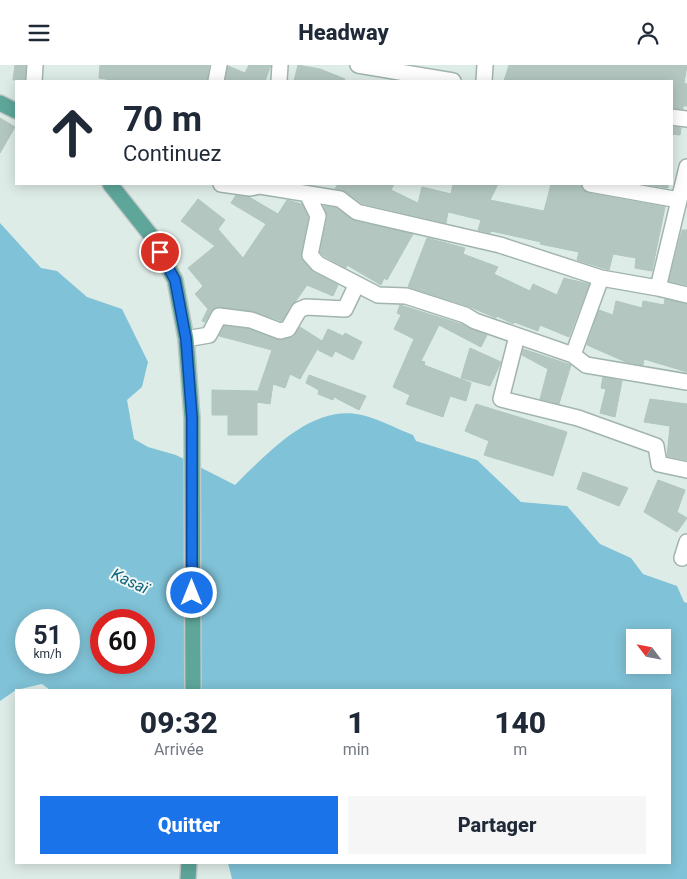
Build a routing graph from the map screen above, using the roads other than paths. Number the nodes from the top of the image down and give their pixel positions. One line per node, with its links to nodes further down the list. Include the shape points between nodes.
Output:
1 (35, 65): 6 (street)
2 (219, 65): 7 (street)
3 (280, 65): 8 (street)
4 (362, 65): 9 (street)
5 (486, 65): 10 (street)
6 (34, 80)
7 (216, 80)
8 (278, 80)
9 (447, 80)
10 (484, 80)
11 (0, 103): 12 (main road)
12 (15, 110)
13 (673, 117): 14 (street)
14 (687, 119)
15 (687, 167): 21 (street)
16 (111, 185): 27 (main road, via 153,239 175,280)
17 (227, 185): 18 (street, via 250,189)
18 (260, 185): 20 (street)
19 (596, 185): 21 (street)
20 (308, 194): 22 (street, via 340,199 356,212 500,245); 23 (street, via 318,215 310,255 318,264)
21 (679, 200): 24 (street)
22 (601, 278): 24 (street); 28 (street)
23 (357, 284): 26 (street, via 378,295 414,298); 27 (street, via 345,309 306,307 299,310 288,329 280,331 251,320 219,316 209,335)
24 (658, 288): 25 (street)
25 (687, 295)
26 (517, 336): 28 (street); 30 (street, via 501,399 578,418 656,446 659,464)
27 (186, 339): 33 (main road, via 192,418)
28 (573, 355): 29 (street, via 586,365)
29 (687, 382)
30 (687, 470)
31 (687, 542): 32 (street)
32 (682, 558)
33 (192, 689)
34 (189, 864): 35 (main road)
35 (188, 879)

